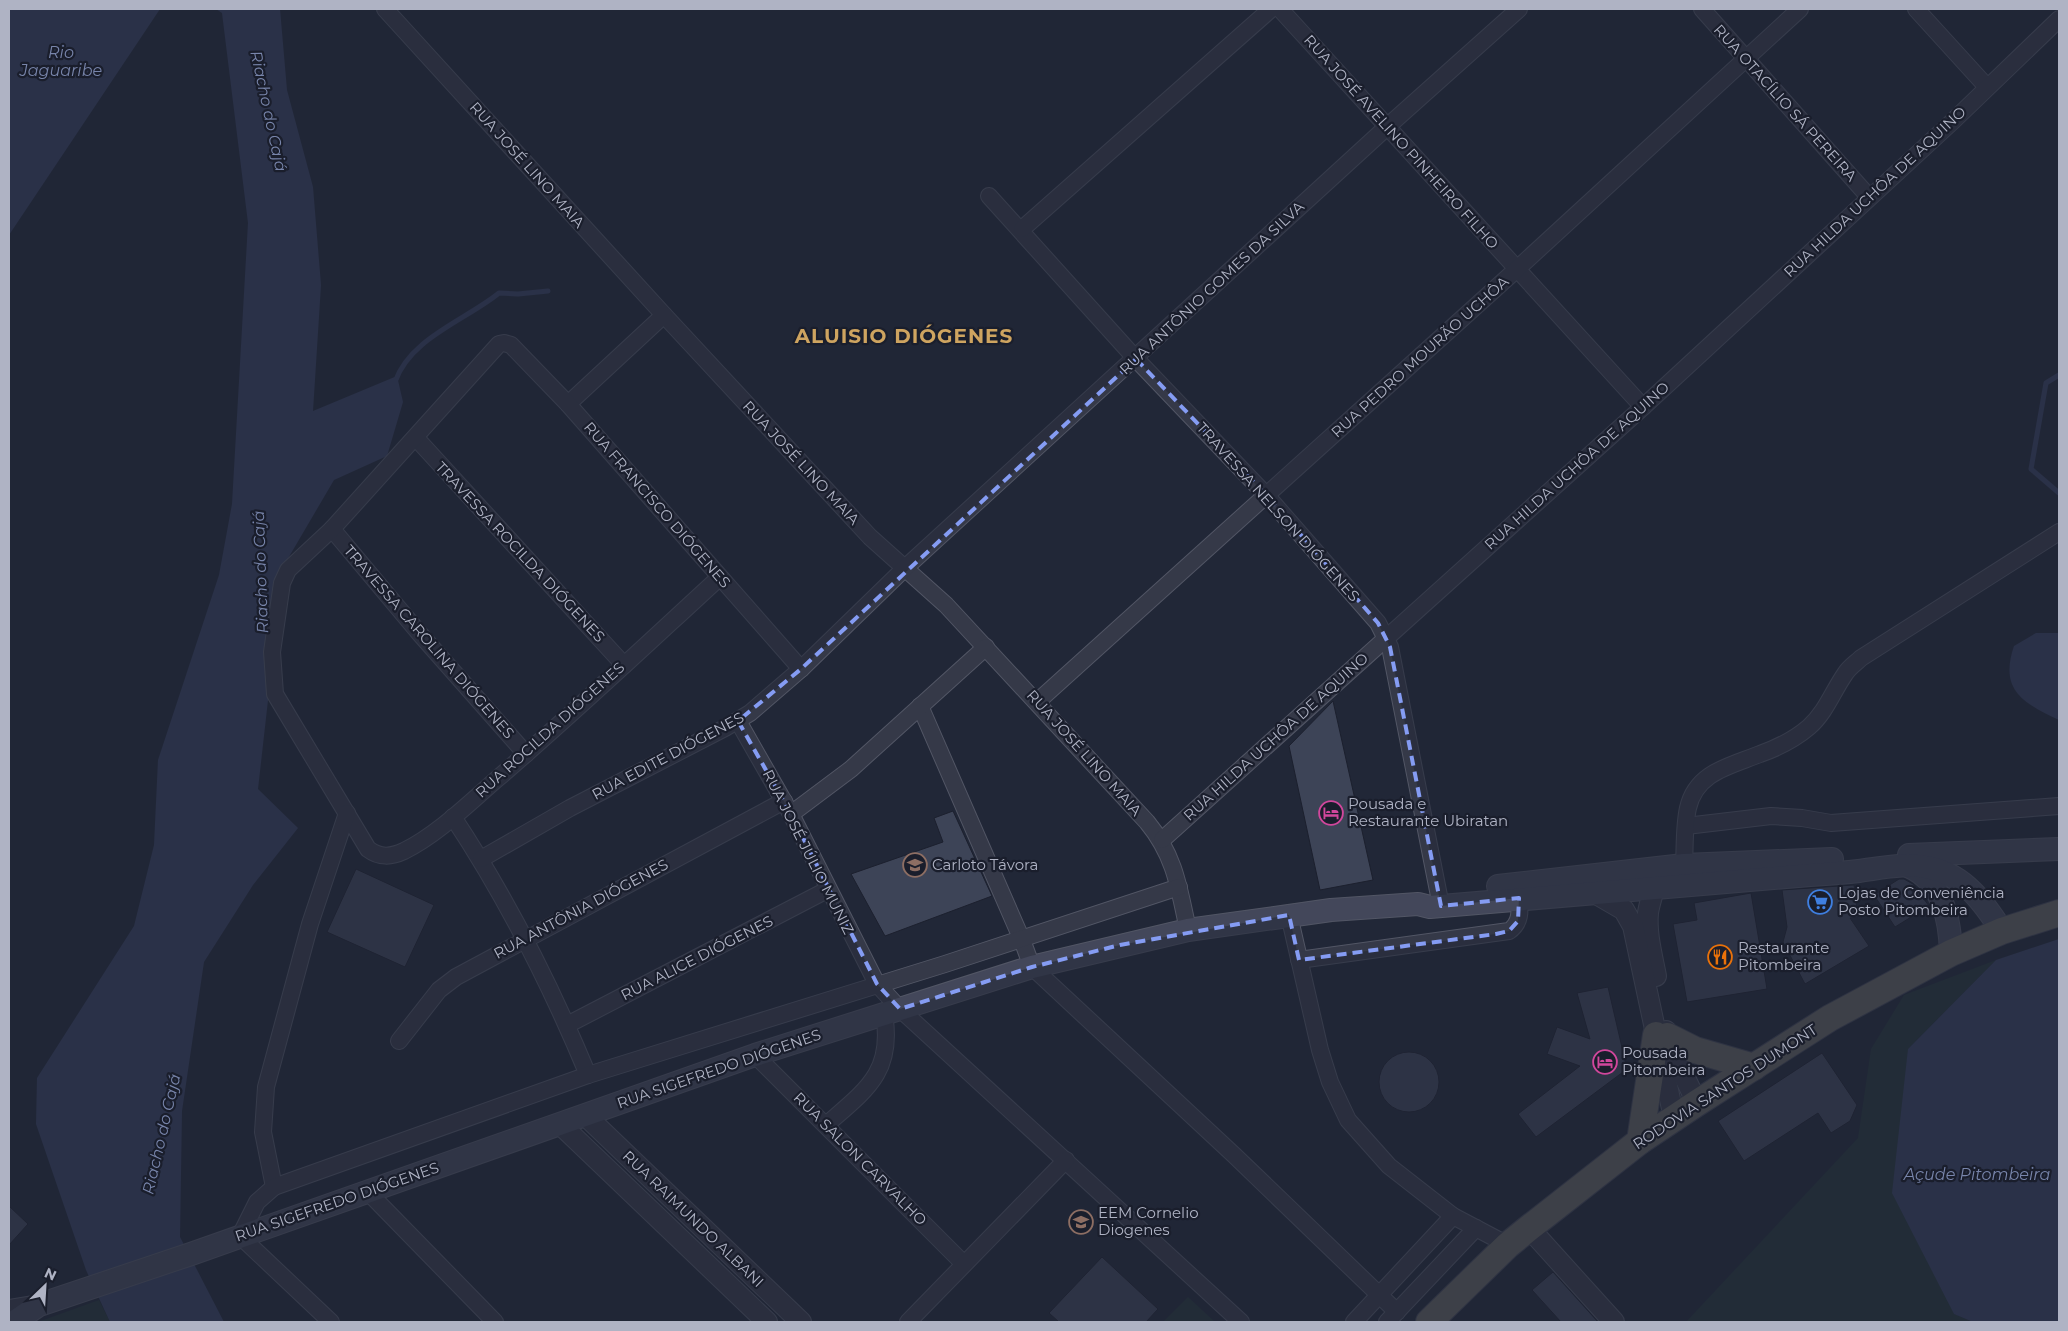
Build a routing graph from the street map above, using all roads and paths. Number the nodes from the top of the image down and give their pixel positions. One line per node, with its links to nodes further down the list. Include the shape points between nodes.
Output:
1 (385, 9): 16 (street, RUA JOSÉ LINO MAIA)
2 (1271, 9): 14 (street)
3 (1280, 9): 11 (street, RUA JOSÉ AVELINO PINHEIRO FILHO)
4 (1519, 9): 11 (street, RUA ANTÔNIO GOMES DA SILVA)
5 (1702, 9): 9 (street, RUA OTACÍLIO SÁ PEREIRA)
6 (1800, 9): 9 (street, RUA PEDRO MOURÃO UCHÔA)
7 (1916, 9): 10 (street)
8 (2059, 19): 10 (street, RUA HILDA UCHÔA DE AQUINO)
9 (1745, 59): 13 (street, RUA OTACÍLIO SÁ PEREIRA); 15 (street, RUA PEDRO MOURÃO UCHÔA)
10 (1987, 87): 13 (street, RUA HILDA UCHÔA DE AQUINO)
11 (1388, 126): 15 (street, RUA JOSÉ AVELINO PINHEIRO FILHO); 17 (street, RUA ANTÔNIO GOMES DA SILVA)
12 (989, 196): 14 (street, TRAVESSA NELSON DIÓGENES)
13 (1869, 197): 19 (street, RUA HILDA UCHÔA DE AQUINO)
14 (1022, 229): 17 (street, TRAVESSA NELSON DIÓGENES)
15 (1517, 269): 19 (street, RUA JOSÉ AVELINO PINHEIRO FILHO); 21 (street, RUA PEDRO MOURÃO UCHÔA)
16 (664, 315): 18 (street); 24 (street, RUA JOSÉ LINO MAIA, via 870,537)
17 (1136, 359): 21 (street, TRAVESSA NELSON DIÓGENES); 24 (street, RUA ANTÔNIO GOMES DA SILVA)
18 (568, 404): 20 (street, RUA FRANCISCO DIÓGENES, via 511,345 504,342); 25 (street, RUA FRANCISCO DIÓGENES)
19 (1643, 407): 26 (street, RUA HILDA UCHÔA DE AQUINO)
20 (416, 438): 22 (street); 28 (street, TRAVESSA ROCILDA DIÓGENES)
21 (1266, 495): 26 (street, TRAVESSA NELSON DIÓGENES, via 1369,612); 30 (street, RUA PEDRO MOURÃO UCHÔA)
22 (332, 529): 33 (street, TRAVESSA CAROLINA DIÓGENES); 36 (street, via 284,576 272,652 275,694)
23 (2059, 532): 38 (street, via 1861,658 1847,671 1824,710 1794,739 1719,769 1703,780 1694,791)
24 (905, 568): 27 (street, RUA JOSÉ LINO MAIA); 29 (street, RUA EDITE DIÓGENES)
25 (720, 577): 28 (street, RUA ROCILDA DIÓGENES); 29 (street, RUA FRANCISCO DIÓGENES)
26 (1386, 637): 39 (street, RUA HILDA UCHÔA DE AQUINO); 49 (street, TRAVESSA NELSON DIÓGENES)
27 (986, 647): 30 (street, RUA JOSÉ LINO MAIA); 31 (street, RUA ANTÔNIA DIÓGENES)
28 (624, 665): 33 (street, RUA ROCILDA DIÓGENES)
29 (801, 669): 32 (street, RUA EDITE DIÓGENES)
30 (1037, 702): 39 (street, RUA JOSÉ LINO MAIA)
31 (920, 706): 35 (street, RUA ANTÔNIA DIÓGENES, via 851,769); 55 (street)
32 (738, 721): 35 (street, RUA JOSÉ JÚLIO MUNIZ); 41 (street, RUA EDITE DIÓGENES, via 570,808)
33 (526, 754): 37 (street, RUA ROCILDA DIÓGENES)
34 (2059, 806): 38 (street, via 1831,823 1771,816)
35 (787, 807): 46 (street, RUA JOSÉ JÚLIO MUNIZ); 54 (street, RUA ANTÔNIA DIÓGENES)
36 (347, 813): 37 (street, RUA ROCILDA DIÓGENES, via 368,849 383,856 404,851); 75 (street, via 310,924 266,1087 263,1132)
37 (453, 816): 41 (street)
38 (1686, 826): 42 (street)
39 (1162, 840): 45 (street, RUA JOSÉ LINO MAIA)
40 (2059, 849): 42 (main road)
41 (481, 859): 54 (street)
42 (1684, 865): 44 (main road)
43 (1907, 865): 44 (main road, via 1856,872); 53 (main road, via 1948,873 1965,884 1986,906); 56 (main road, via 1927,877 1936,890 1948,921)
44 (1655, 877): 47 (main road); 49 (main road); 62 (street, via 1647,925)
45 (1179, 887): 52 (street, RUA JOSÉ LINO MAIA); 55 (street)
46 (827, 890): 59 (street, RUA JOSÉ JÚLIO MUNIZ); 61 (street, RUA ALICE DIÓGENES)
47 (1593, 892): 48 (main road); 62 (street, via 1610,900 1628,916 1633,926)
48 (1519, 898): 49 (main road); 57 (street, via 1518,921 1510,931)
49 (1440, 900): 51 (main road, RUA SIGEFREDO DIÓGENES, via 1425,907 1418,904)
50 (2059, 913): 53 (highway, RODOVIA SANTOS DUMONT)
51 (1289, 915): 52 (main road, RUA SIGEFREDO DIÓGENES); 57 (street)
52 (1188, 930): 58 (main road, RUA SIGEFREDO DIÓGENES)
53 (2002, 931): 56 (highway, RODOVIA SANTOS DUMONT)
54 (523, 940): 61 (street); 63 (street, RUA ANTÔNIA DIÓGENES, via 463,972 438,990)
55 (1022, 940): 58 (street); 59 (street)
56 (1951, 953): 65 (highway, RODOVIA SANTOS DUMONT, via 1830,1018)
57 (1299, 960): 78 (street, via 1320,1050 1330,1082 1348,1120 1389,1166)
58 (1032, 967): 60 (main road, RUA SIGEFREDO DIÓGENES); 84 (street)
59 (877, 984): 60 (street, RUA JOSÉ JÚLIO MUNIZ); 66 (street)
60 (892, 1011): 64 (main road, RUA SIGEFREDO DIÓGENES); 71 (street, via 887,1049 873,1081); 73 (street, RUA JOSÉ JÚLIO MUNIZ)
61 (567, 1026): 66 (street)
62 (1662, 1036): 65 (highway, via 1695,1050); 67 (street); 69 (street); 72 (highway)
63 (399, 1041)
64 (756, 1055): 68 (main road, RUA SIGEFREDO DIÓGENES); 71 (street, RUA SALON CARVALHO)
65 (1754, 1067): 67 (highway, RODOVIA SANTOS DUMONT)
66 (588, 1075): 75 (street)
67 (1697, 1103): 69 (highway, RODOVIA SANTOS DUMONT)
68 (585, 1115): 70 (main road, RUA SIGEFREDO DIÓGENES); 74 (street, RUA RAIMUNDO ALBANI)
69 (1674, 1118): 72 (highway, RODOVIA SANTOS DUMONT)
70 (560, 1124): 76 (street, RUA RAIMUNDO ALBANI); 77 (main road, RUA SIGEFREDO DIÓGENES)
71 (826, 1125): 83 (street, RUA SALON CARVALHO)
72 (1640, 1142): 80 (highway, RODOVIA SANTOS DUMONT)
73 (1066, 1160): 83 (street); 95 (street, RUA JOSÉ JÚLIO MUNIZ)
74 (649, 1176): 76 (street); 86 (street, RUA RAIMUNDO ALBANI)
75 (274, 1186): 81 (street, via 256,1202)
76 (630, 1190): 92 (street, RUA RAIMUNDO ALBANI)
77 (367, 1191): 81 (main road, RUA SIGEFREDO DIÓGENES); 91 (street)
78 (1453, 1216): 79 (street); 84 (street)
79 (1476, 1228): 82 (street); 88 (street)
80 (1529, 1228): 82 (highway, RODOVIA SANTOS DUMONT); 98 (street)
81 (240, 1236): 85 (main road, RUA SIGEFREDO DIÓGENES); 90 (street)
82 (1508, 1245): 97 (highway, RODOVIA SANTOS DUMONT)
83 (964, 1264): 94 (street)
84 (1379, 1295): 88 (street); 96 (street)
85 (39, 1304): 87 (street); 89 (main road, RUA SIGEFREDO DIÓGENES)
86 (783, 1305): 92 (street); 93 (street, RUA RAIMUNDO ALBANI)
87 (9, 1310)
88 (1392, 1317)
89 (14, 1322)
90 (331, 1322)
91 (495, 1322)
92 (767, 1322)
93 (801, 1322)
94 (908, 1322)
95 (1241, 1322)
96 (1354, 1322)
97 (1429, 1322)
98 (1614, 1322)

